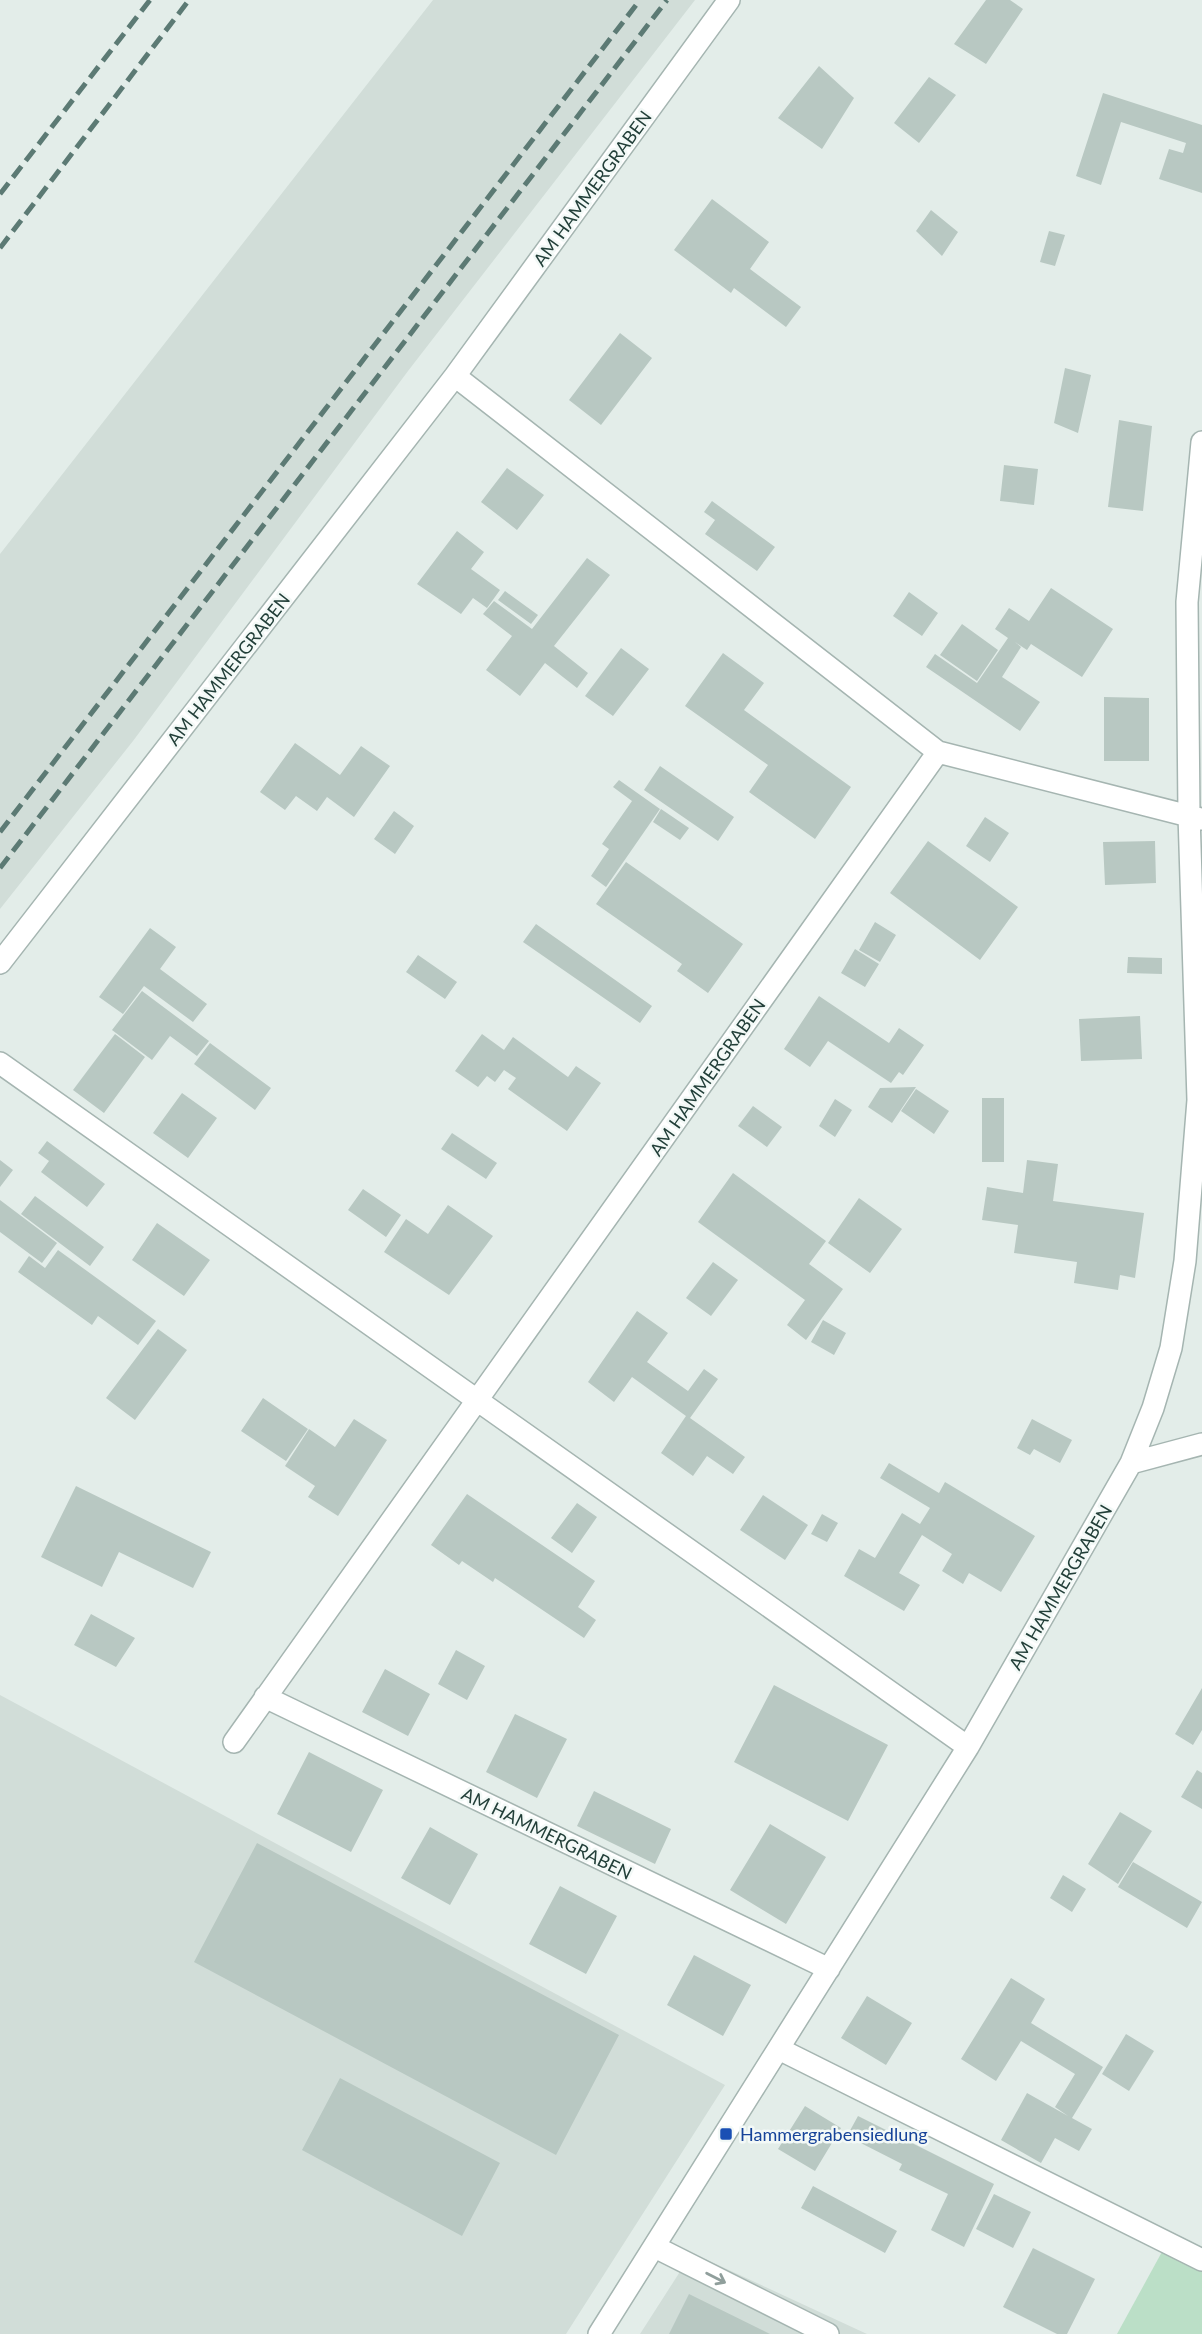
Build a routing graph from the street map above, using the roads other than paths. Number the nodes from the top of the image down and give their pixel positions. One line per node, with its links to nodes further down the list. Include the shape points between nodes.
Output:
1 (729, 0): 2 (street, AM HAMMERGRABEN)
2 (455, 376): 4 (street); 6 (street, AM HAMMERGRABEN)
3 (1202, 443): 5 (street, AM HAMMERGRABEN, via 1187,602)
4 (938, 752): 5 (street); 8 (street, AM HAMMERGRABEN)
5 (1195, 817): 10 (street, AM HAMMERGRABEN, via 1198,1100 1185,1261 1171,1348)
6 (0, 963)
7 (0, 1063): 8 (street)
8 (477, 1401): 11 (street, AM HAMMERGRABEN); 13 (street)
9 (1202, 1444): 10 (street)
10 (1130, 1463): 13 (street, AM HAMMERGRABEN)
11 (265, 1697): 12 (street, AM HAMMERGRABEN); 14 (street, AM HAMMERGRABEN)
12 (234, 1742)
13 (968, 1747): 14 (street, AM HAMMERGRABEN)
14 (829, 1969): 15 (street, AM HAMMERGRABEN)
15 (779, 2049): 16 (street, AM HAMMERGRABEN); 17 (street)
16 (655, 2247): 18 (street, AM HAMMERGRABEN); 19 (street, one-way to 19)
17 (1202, 2260)
18 (599, 2334)
19 (828, 2334)

